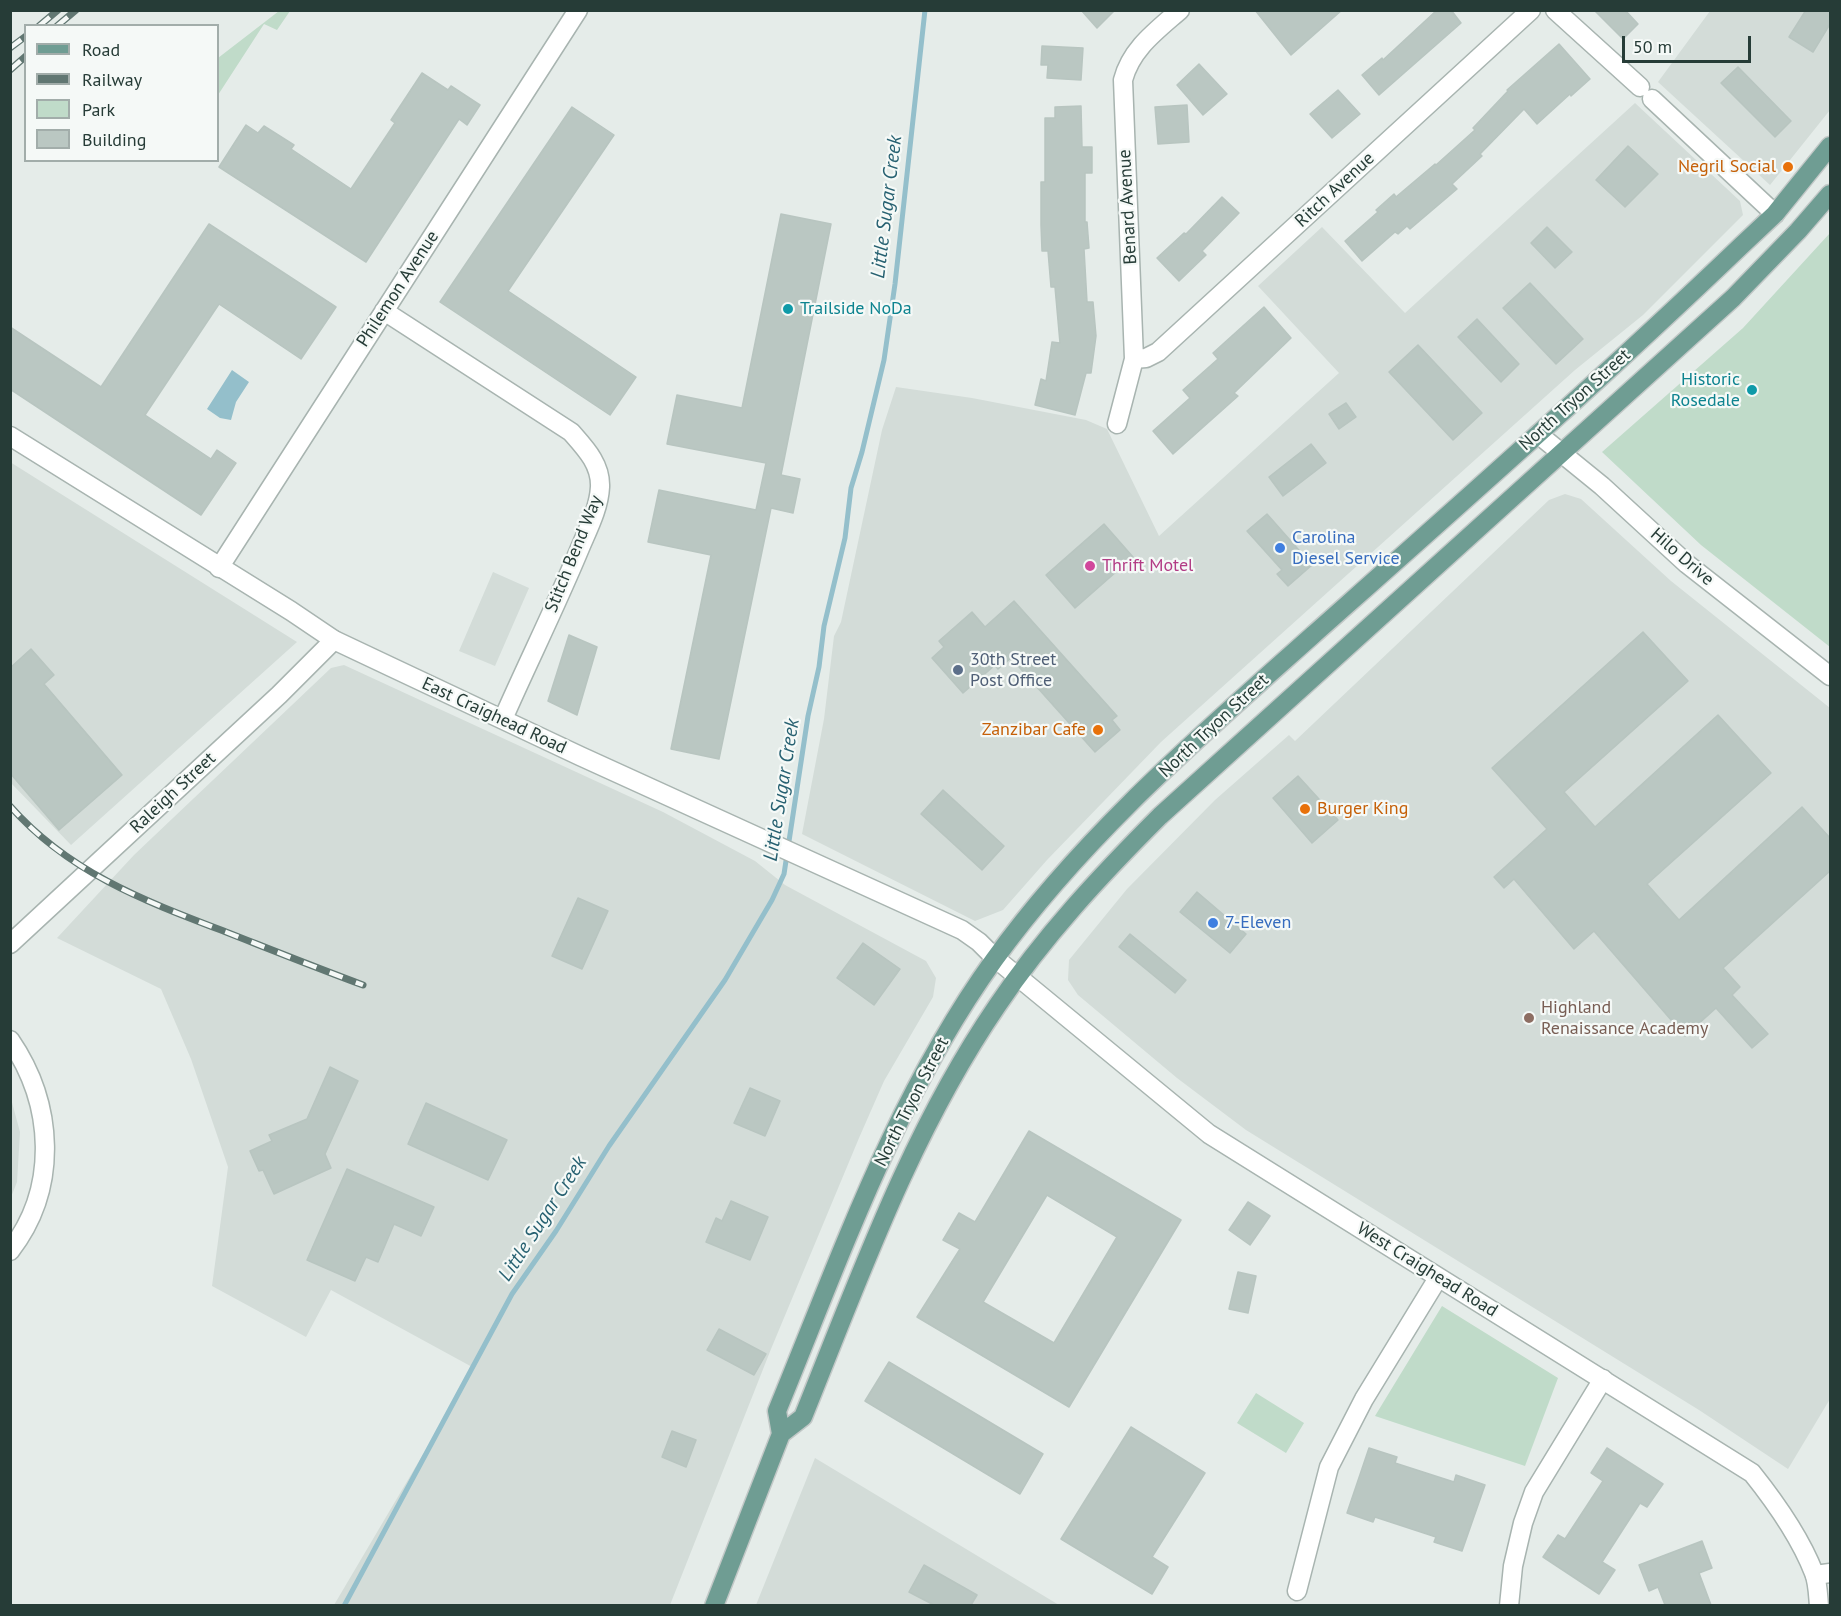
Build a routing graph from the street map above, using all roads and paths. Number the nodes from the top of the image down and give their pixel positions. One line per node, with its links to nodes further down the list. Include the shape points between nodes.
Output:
1 (578, 10): 8 (street, Philemon Avenue)
2 (1180, 10): 9 (street, Benard Avenue, via 1133,55 1123,80)
3 (1531, 10): 9 (street, Ritch Avenue, via 1158,352)
4 (1555, 10): 7 (street)
5 (1830, 146): 7 (main road, North Tryon Street)
6 (1830, 194): 13 (main road, North Tryon Street, via 1733,298)
7 (1775, 214): 11 (main road, North Tryon Street)
8 (384, 311): 14 (street, Philemon Avenue); 17 (street, Stitch Bend Way, via 571,432 597,465 600,486 596,509)
9 (1134, 359): 10 (street, Benard Avenue)
10 (1117, 424)
11 (1538, 434): 13 (street, Hilo Drive); 19 (main road, North Tryon Street, via 1205,732 1115,818)
12 (10, 436): 14 (street, East Craighead Road)
13 (1562, 453): 16 (street, Hilo Drive, via 1687,564); 20 (main road, North Tryon Street, via 1160,816 1083,897)
14 (219, 568): 15 (street, East Craighead Road)
15 (334, 640): 17 (street, East Craighead Road); 18 (street, Raleigh Street)
16 (1830, 676)
17 (502, 719): 19 (street, East Craighead Road, via 962,930)
18 (10, 944)
19 (995, 958): 20 (street, West Craighead Road); 25 (main road, North Tryon Street, via 934,1055 878,1167 777,1411)
20 (1018, 977): 23 (street, West Craighead Road, via 1209,1134); 25 (main road, North Tryon Street, via 960,1063 924,1129 802,1417)
21 (10, 1040): 22 (street, via 22,1057 43,1114 45,1160 32,1215)
22 (10, 1251)
23 (1438, 1278): 24 (street, West Craighead Road); 27 (street, via 1364,1399 1329,1467)
24 (1603, 1379): 26 (street, West Craighead Road, via 1752,1473); 29 (street, via 1534,1492 1513,1566)
25 (781, 1434): 28 (main road, North Tryon Street)
26 (1823, 1574): 30 (street, West Craighead Road)
27 (1297, 1591)
28 (714, 1605)
29 (1509, 1605)
30 (1819, 1605)

